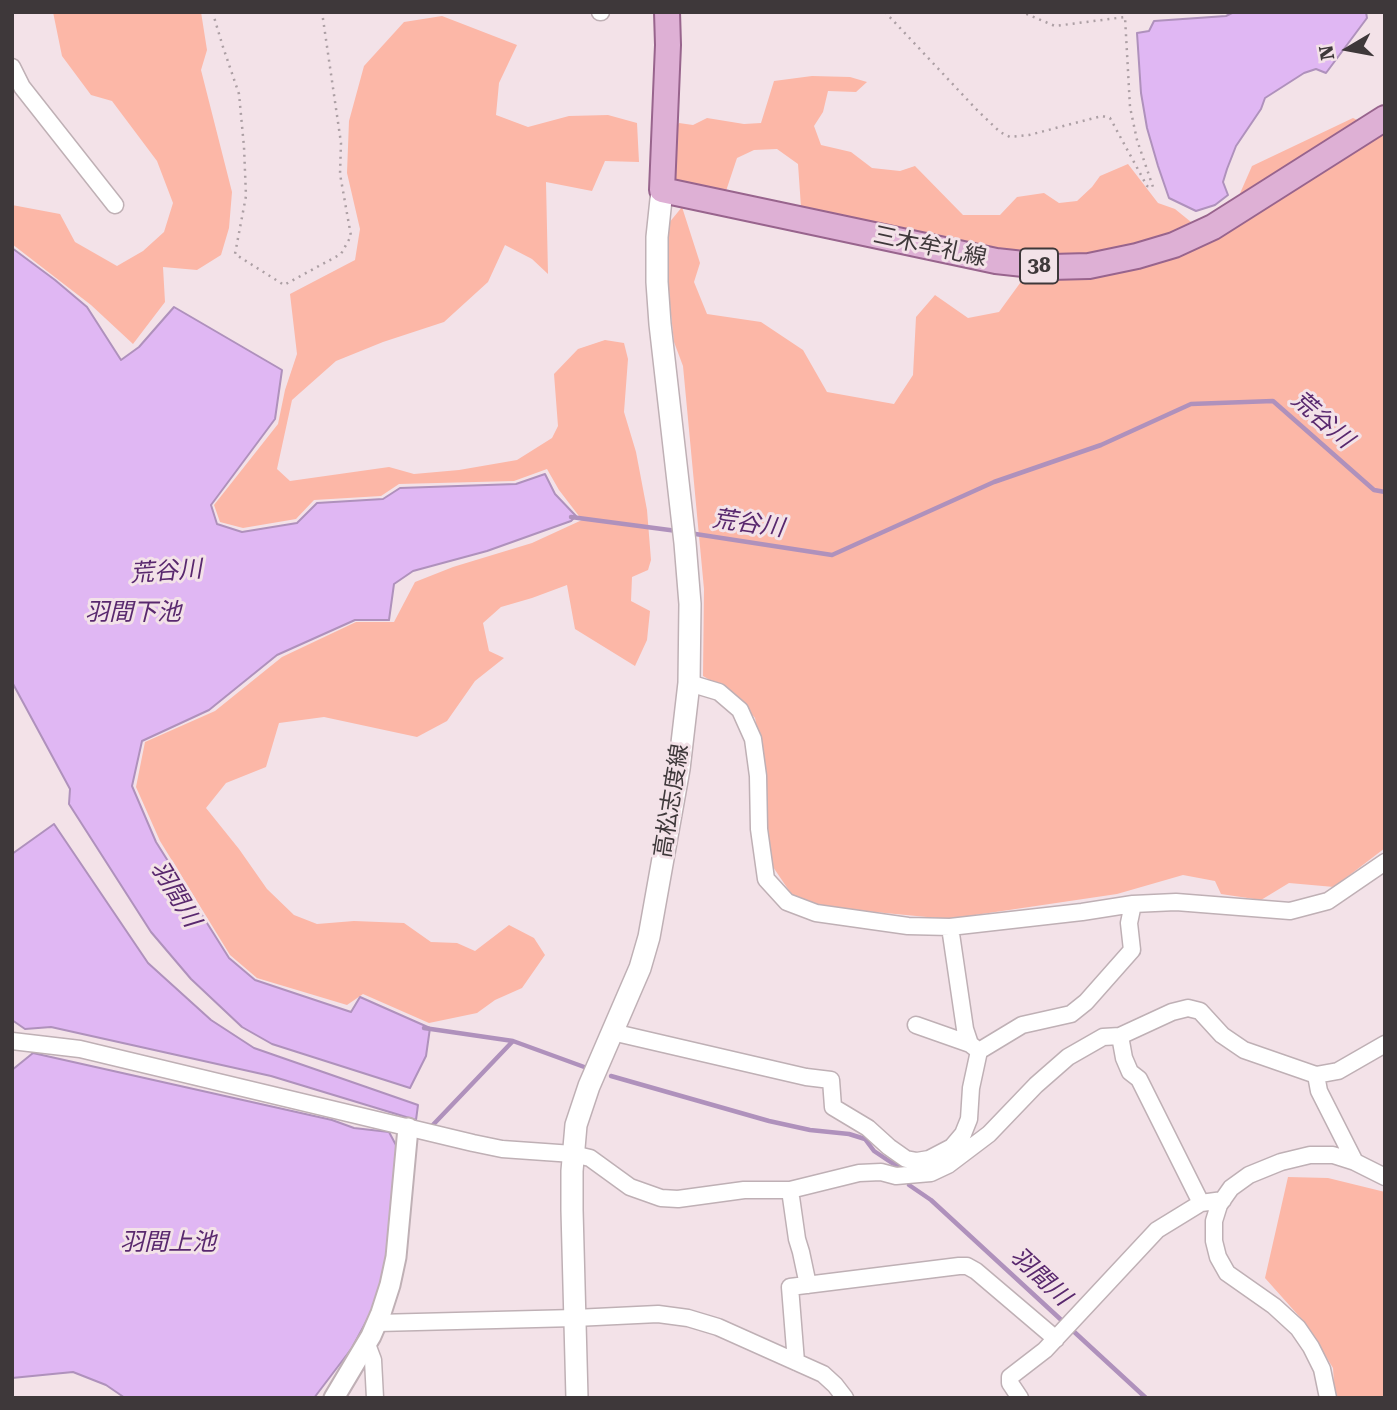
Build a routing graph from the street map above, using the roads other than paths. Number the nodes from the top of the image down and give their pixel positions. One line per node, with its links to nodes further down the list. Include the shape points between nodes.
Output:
1 (667, 12): 4 (main road)
2 (12, 67): 5 (street, via 22,87)
3 (1385, 118): 4 (main road, 三木牟礼線 / 38, via 1213,227 1137,257 1089,266 996,261)
4 (662, 190): 6 (main road, 高松志度線, via 657,282 690,604)
5 (115, 205)
6 (689, 683): 9 (street, via 719,692 740,710 753,739 766,879 787,902 816,913); 11 (main road, 高松志度線, via 679,769 649,937)
7 (1385, 862): 8 (street, via 1328,901 1290,911 1176,902)
8 (1133, 904): 9 (street); 15 (street, via 1129,923 1132,950 1086,1002 1071,1014 1022,1025)
9 (950, 927): 15 (street, via 965,1029)
10 (916, 1024): 15 (street)
11 (612, 1032): 18 (main road, 高松志度線, via 576,1125); 20 (street, via 831,1080 833,1107 868,1128)
12 (1120, 1036): 16 (street, via 1188,1008 1200,1011 1244,1050); 20 (street, via 1102,1037 1068,1057 989,1134 948,1165 931,1173); 24 (street, via 1130,1072 1139,1079)
13 (12, 1041): 17 (street, via 80,1049)
14 (1385, 1044): 16 (street, via 1338,1071)
15 (974, 1048): 20 (street, via 969,1119 963,1134 952,1147)
16 (1316, 1075): 19 (street, via 1319,1091)
17 (408, 1128): 18 (street, via 502,1149); 27 (street, via 396,1257)
18 (573, 1154): 22 (street, via 590,1158 630,1187 661,1198); 26 (main road, 高松志度線)
19 (1355, 1163): 21 (street); 23 (street, via 1310,1155 1280,1162 1249,1175)
20 (917, 1168): 22 (street, via 896,1176 859,1174)
21 (1385, 1177)
22 (790, 1190): 25 (street)
23 (1223, 1200): 24 (street); 36 (street, via 1214,1221 1218,1257 1227,1273 1298,1328 1322,1369)
24 (1202, 1203): 28 (street, via 1157,1230)
25 (808, 1285): 28 (street, via 967,1266); 30 (street, via 790,1287)
26 (575, 1318): 27 (street); 30 (street, via 658,1314 688,1318); 33 (main road, 高松志度線)
27 (377, 1323): 29 (street)
28 (1064, 1330): 35 (street, via 1010,1377)
29 (367, 1344): 31 (street); 32 (street, via 373,1360)
30 (796, 1362): 34 (street, via 823,1374)
31 (334, 1398)
32 (374, 1398)
33 (577, 1398)
34 (845, 1398)
35 (1020, 1398)
36 (1328, 1398)

